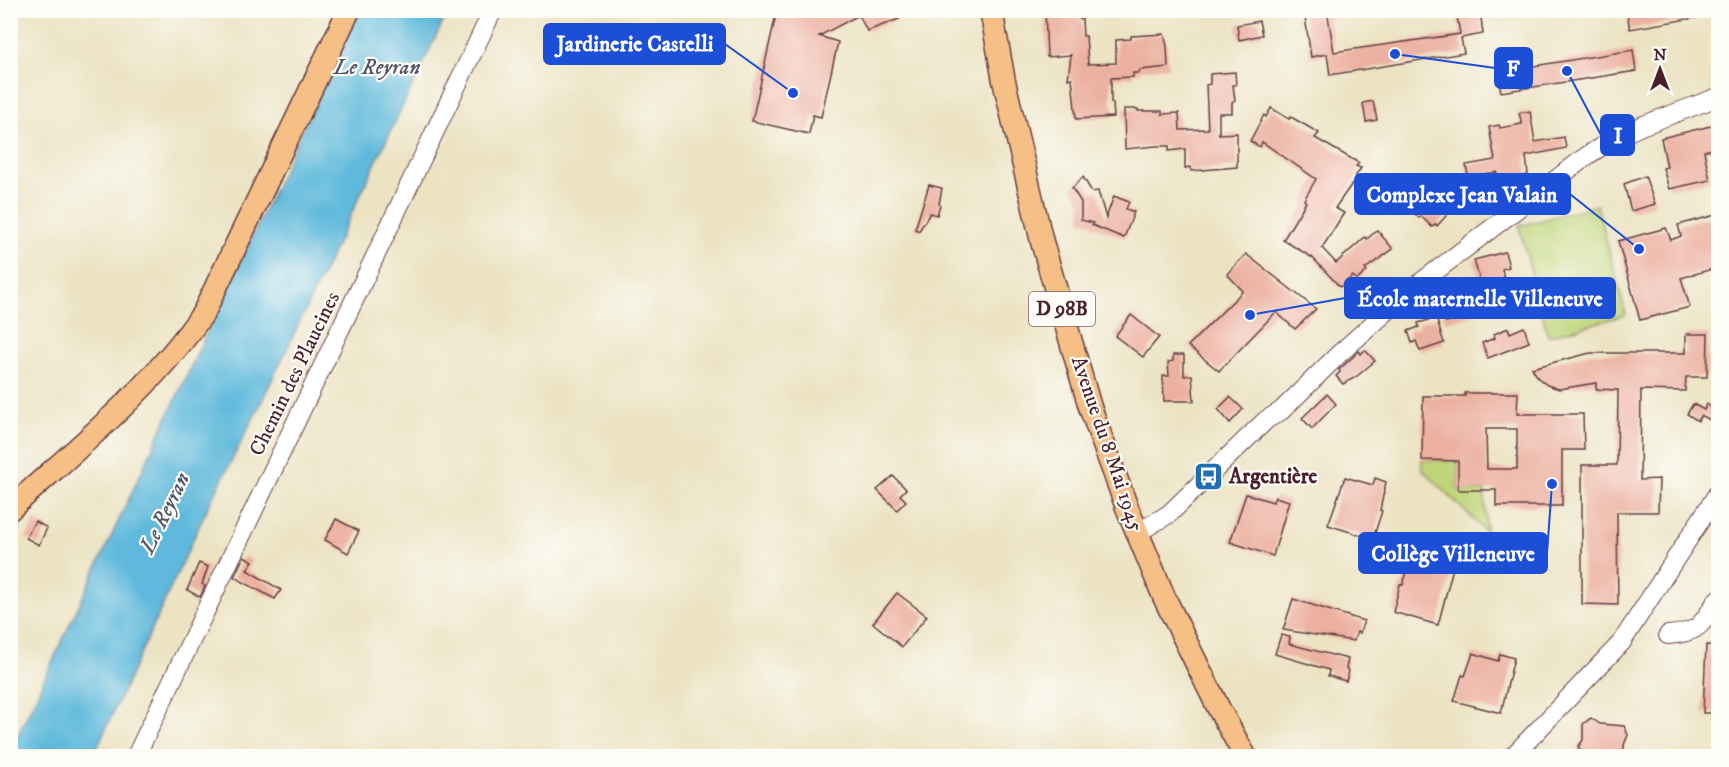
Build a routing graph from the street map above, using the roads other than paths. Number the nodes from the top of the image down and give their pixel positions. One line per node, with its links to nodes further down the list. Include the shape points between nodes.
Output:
1 (349, 10): 8 (main road, via 204,312 141,389)
2 (493, 10): 12 (street, Chemin des Plaucines)
3 (981, 10): 5 (main road, Avenue du 8 Mai 1945 / D 98B)
4 (991, 10): 5 (main road, Avenue du 8 Mai 1945 / D 98B)
5 (1004, 81): 9 (main road, Avenue du 8 Mai 1945 / D 98B, via 1042,242 1090,407)
6 (1719, 97): 9 (street, via 1615,138 1525,202 1412,289 1281,411 1266,420 1169,514)
7 (1719, 493): 14 (street, via 1621,643)
8 (10, 509)
9 (1137, 532): 13 (main road, Avenue du 8 Mai 1945 / D 98B, via 1164,597)
10 (1719, 599): 11 (street, via 1698,627 1688,633)
11 (1668, 634)
12 (136, 756)
13 (1245, 756)
14 (1513, 756)

